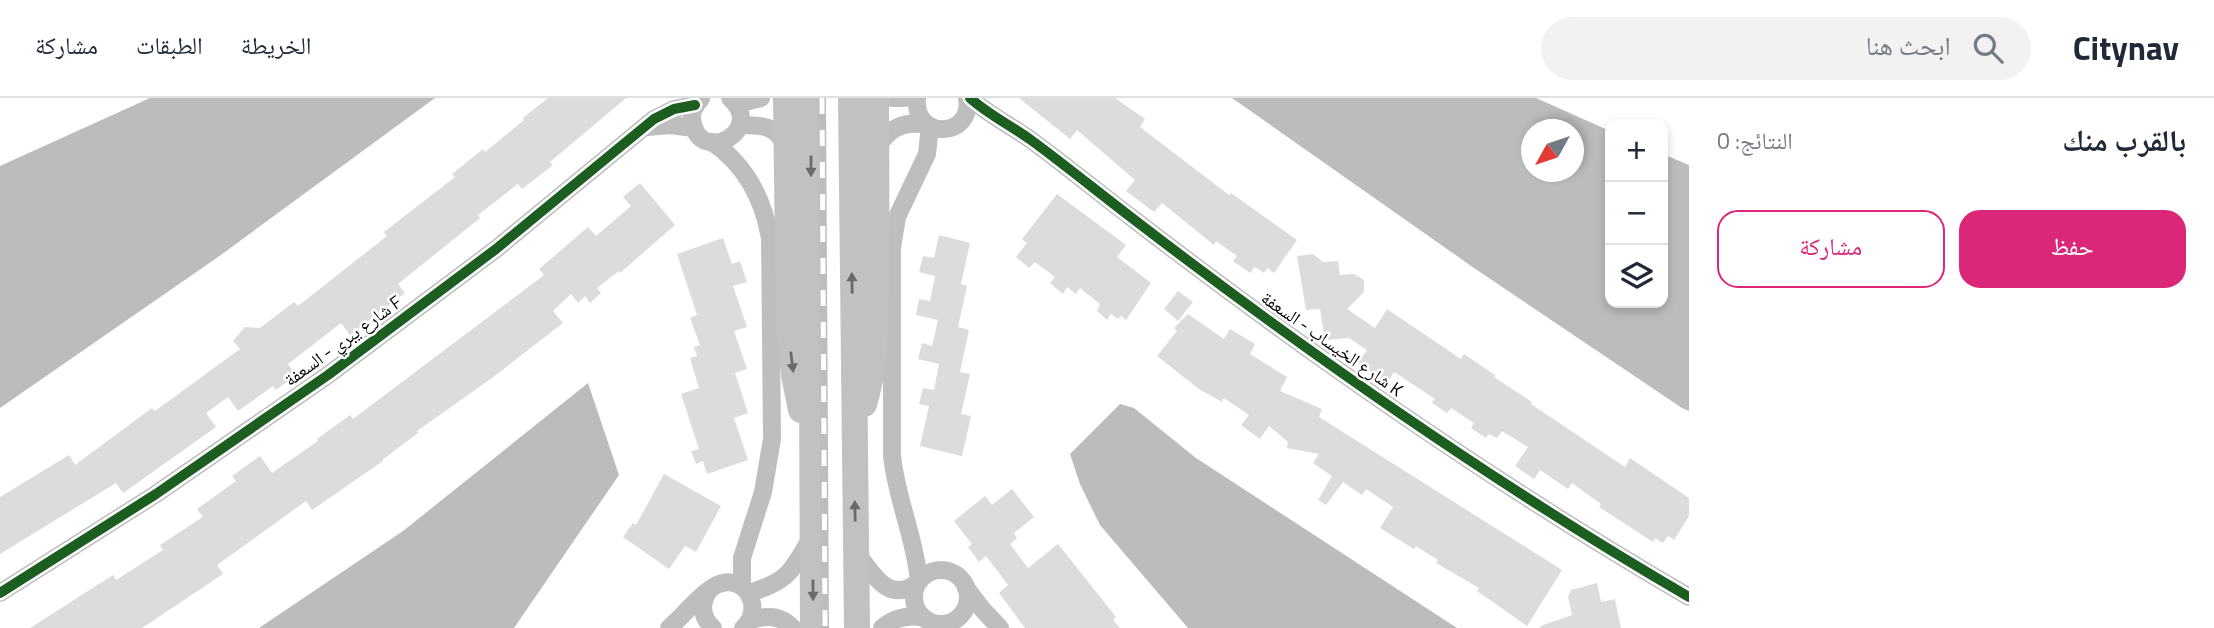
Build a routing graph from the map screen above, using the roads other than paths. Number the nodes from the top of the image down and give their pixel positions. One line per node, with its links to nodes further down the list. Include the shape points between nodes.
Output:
1 (761, 98): 10 (street)
2 (786, 98): 19 (main road)
3 (811, 98): 24 (main road, one-way to 24)
4 (851, 98): 23 (main road, one-way to 4)
5 (876, 98): 20 (main road)
6 (891, 98): 7 (street)
7 (905, 98)
8 (918, 98): 13 (street, via 919,114)
9 (969, 98): 12 (street); 16 (street, شارع الخيساب - السعفة K)
10 (733, 100): 17 (street, via 741,118)
11 (699, 102): 14 (street, شارع يبري - السعفة F, via 663,113); 15 (street)
12 (957, 125): 13 (street, شارع الخيساب - السعفة K, via 943,130); 16 (street, شارع الخيساب - السعفة K, via 986,122); 21 (street)
13 (929, 126): 20 (street, شارع الخيساب - السعفة K, via 901,125 885,135); 21 (street)
14 (646, 127): 15 (street); 34 (street, شارع يبري - السعفة F, via 496,249 328,375 156,494)
15 (694, 128): 18 (street)
16 (1012, 128): 35 (street, شارع الخيساب - السعفة K, via 1386,404)
17 (738, 129): 18 (street, via 725,141); 19 (street, via 771,128); 22 (street)
18 (712, 142): 22 (street)
19 (785, 148): 24 (main road, one-way to 24, via 790,351)
20 (876, 151): 23 (main road, via 874,349 870,381)
21 (924, 163): 25 (street, via 897,217 892,248 892,455)
22 (750, 180): 27 (street, via 770,238 772,430 767,475)
23 (854, 428): 28 (main road, one-way to 23)
24 (812, 447): 26 (main road)
25 (911, 533): 29 (street, via 925,555); 30 (street)
26 (813, 535): 33 (street, via 785,578 769,587); 42 (main road, one-way to 42)
27 (744, 548): 32 (street); 33 (street, via 741,567)
28 (856, 552): 30 (street, via 885,587 902,591); 43 (main road)
29 (945, 570): 30 (street, via 930,572); 31 (street, via 961,579)
30 (918, 582): 36 (street, via 915,604)
31 (965, 587): 37 (street, via 967,603); 45 (street)
32 (712, 588): 33 (street, via 729,582); 38 (street, via 703,610); 40 (street)
33 (746, 589): 39 (street, via 754,606)
34 (0, 593)
35 (1689, 597)
36 (924, 621): 37 (street); 44 (street, via 904,616)
37 (952, 622): 45 (street, via 980,620)
38 (710, 625): 40 (street, via 688,623)
39 (747, 625): 41 (street, via 768,616)
40 (669, 628)
41 (793, 628)
42 (813, 628)
43 (857, 628)
44 (882, 628)
45 (1000, 628)

